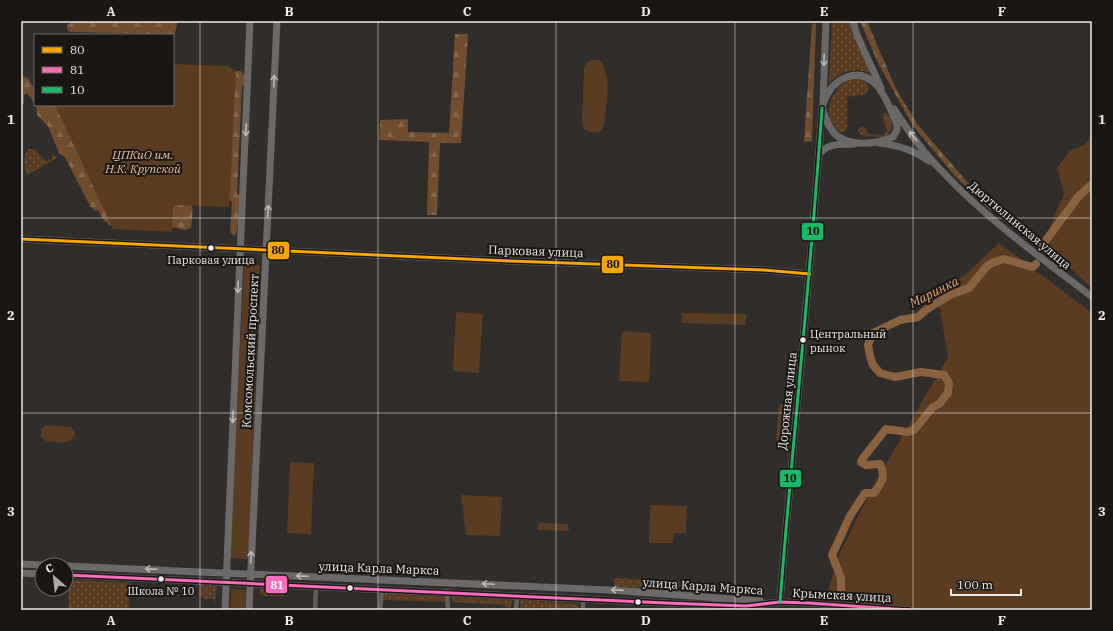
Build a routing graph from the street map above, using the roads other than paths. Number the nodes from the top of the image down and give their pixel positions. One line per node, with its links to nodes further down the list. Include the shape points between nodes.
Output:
1 (250, 21): 12 (main road, Комсомольский проспект, one-way to 12)
2 (277, 21): 13 (main road, Комсомольский проспект, one-way to 2)
3 (826, 21): 6 (main road, Дорожная улица, one-way to 6)
4 (854, 21): 5 (main road)
5 (886, 97): 6 (main road, via 869,78 856,75 844,78 833,85); 8 (main road, via 897,130 893,137); 10 (main road, one-way to 5)
6 (822, 106): 7 (main road, via 836,135 847,141); 9 (main road, Дорожная улица)
7 (864, 143): 8 (main road); 9 (main road, via 832,145)
8 (872, 143): 10 (main road, via 914,151)
9 (819, 154): 14 (main road, Дорожная улица)
10 (937, 167): 15 (main road, Дюртюлинская улица, via 1002,227)
11 (21, 239): 12 (main road, Парковая улица)
12 (240, 248): 13 (main road, Парковая улица); 21 (main road, Комсомольский проспект, one-way to 21)
13 (265, 250): 14 (main road, Парковая улица); 22 (main road, Комсомольский проспект, one-way to 13)
14 (810, 274): 33 (main road, Дорожная улица)
15 (1092, 297)
16 (21, 564): 17 (main road)
17 (34, 565)
18 (74, 566): 21 (main road, улица Карла Маркса, one-way to 18)
19 (21, 573): 20 (main road)
20 (34, 574)
21 (226, 574): 22 (main road, улица Карла Маркса); 24 (main road, Комсомольский проспект)
22 (250, 574): 25 (main road, Комсомольский проспект); 27 (main road, улица Карла Маркса, one-way to 22)
23 (74, 575): 24 (main road, улица Карла Маркса)
24 (226, 583): 25 (main road, улица Карла Маркса); 35 (main road, Комсомольский проспект)
25 (250, 583): 26 (main road, улица Карла Маркса); 36 (main road, Комсомольский проспект)
26 (316, 587): 28 (main road, улица Карла Маркса); 37 (street)
27 (554, 587): 31 (main road); 33 (main road, улица Карла Маркса, one-way to 27)
28 (382, 589): 29 (main road, улица Карла Маркса); 38 (street)
29 (447, 591): 30 (main road, улица Карла Маркса); 39 (street)
30 (517, 596): 31 (main road, улица Карла Маркса); 40 (street)
31 (553, 598): 32 (main road, улица Карла Маркса)
32 (583, 598): 34 (main road, улица Карла Маркса); 41 (street)
33 (777, 602): 34 (main road, улица Карла Маркса); 42 (main road, Крымская улица)
34 (724, 607)
35 (225, 610)
36 (249, 610)
37 (315, 610)
38 (380, 610)
39 (448, 610)
40 (516, 610)
41 (583, 610)
42 (910, 610)

